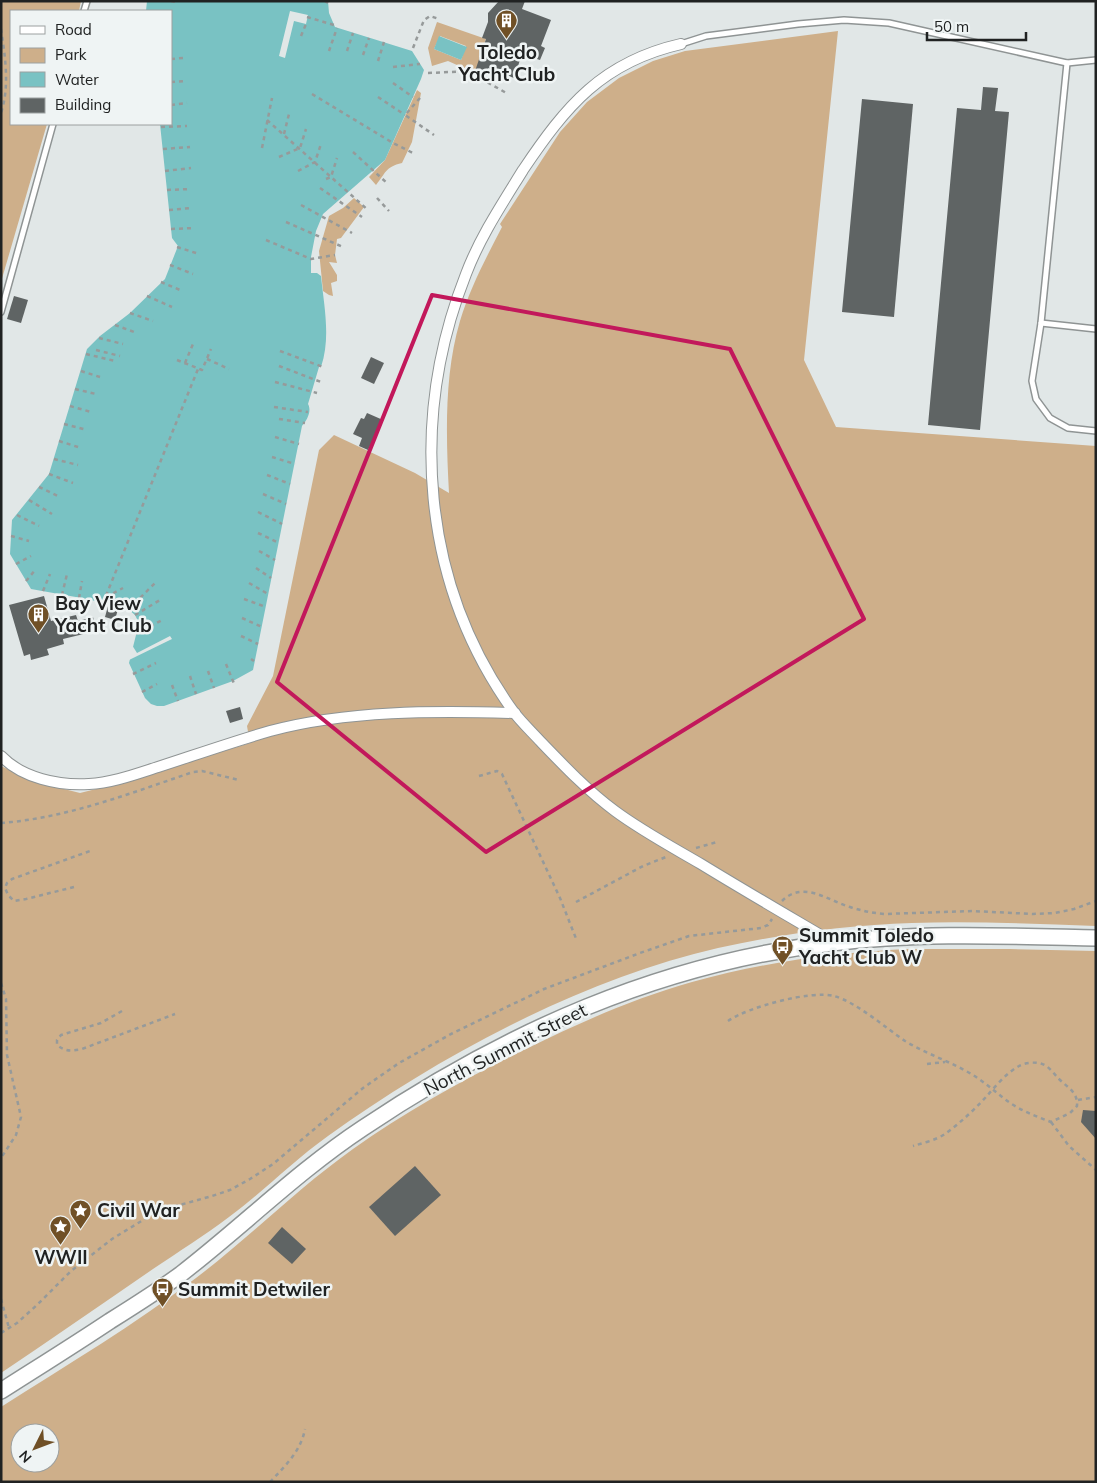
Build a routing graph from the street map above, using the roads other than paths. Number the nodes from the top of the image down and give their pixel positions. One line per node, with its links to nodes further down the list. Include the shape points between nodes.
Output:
1 (680, 44): 3 (lane, via 706,36 844,20 889,23); 9 (street, via 655,50 610,72 581,95 562,116 489,224 466,272 445,339 433,405 431,438 437,526 461,612 476,646)
2 (1096, 60): 3 (lane)
3 (1067, 63): 6 (lane)
4 (53, 125): 5 (lane)
5 (1, 312)
6 (1041, 323): 7 (lane); 8 (lane, via 1032,381 1036,399 1050,418 1068,428)
7 (1096, 329)
8 (1096, 431)
9 (515, 713): 10 (street, via 403,712 317,722 272,731 125,777 90,784 51,781 15,768); 12 (street, via 560,762 615,811)
10 (1, 756)
11 (1096, 938): 12 (main road, North Summit Street, via 995,936)
12 (834, 942): 13 (main road, North Summit Street, via 717,963 640,986 567,1015 469,1062 338,1146 154,1293)
13 (1, 1391)

